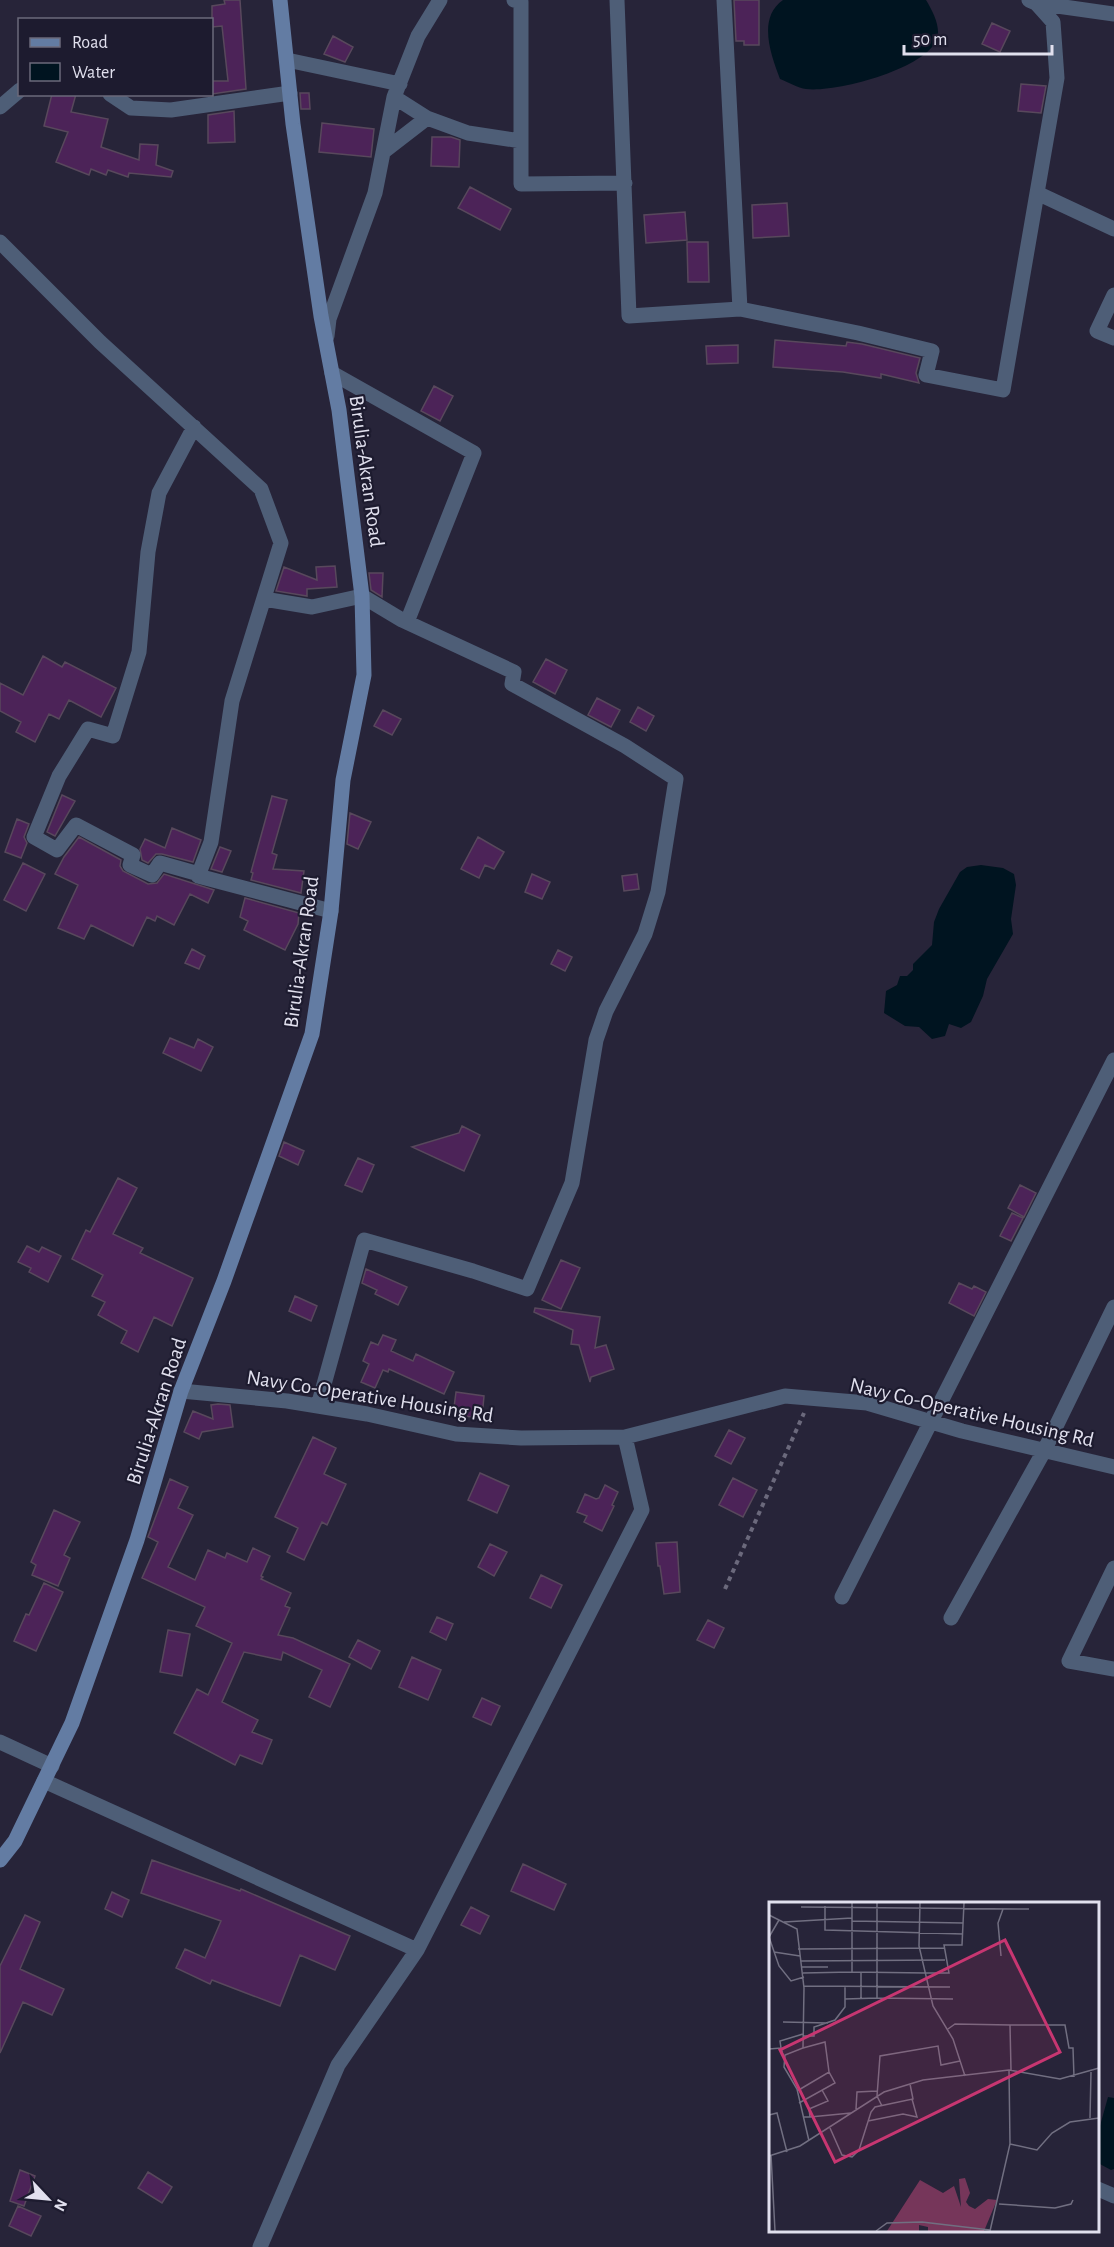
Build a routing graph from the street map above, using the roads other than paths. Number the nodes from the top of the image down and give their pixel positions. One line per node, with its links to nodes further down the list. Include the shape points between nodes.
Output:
1 (280, 0): 8 (street, Birulia-Akran Road)
2 (440, 0): 9 (street, via 418,36)
3 (514, 0): 15 (street, via 521,2)
4 (617, 0): 17 (street)
5 (724, 0): 22 (street)
6 (1033, 2): 7 (street); 18 (street, via 1053,22 1057,78)
7 (1114, 14)
8 (287, 60): 9 (street); 11 (street, Birulia-Akran Road)
9 (397, 91): 14 (street); 16 (street)
10 (18, 92): 13 (street)
11 (290, 93): 12 (street, via 171,110 131,108); 24 (street, Birulia-Akran Road)
12 (113, 96)
13 (0, 107)
14 (427, 118): 15 (street, via 468,133); 16 (street)
15 (521, 141): 17 (street, via 521,184)
16 (383, 152): 24 (street, via 375,193 329,319)
17 (626, 183): 22 (street, via 629,316)
18 (1037, 193): 19 (street); 22 (street, via 1003,390 926,375 932,351)
19 (1114, 229)
20 (0, 242): 26 (street, via 100,342)
21 (1114, 295): 23 (street, via 1097,331)
22 (741, 309)
23 (1114, 338)
24 (326, 343): 25 (street, Birulia-Akran Road)
25 (332, 374): 27 (street, Birulia-Akran Road); 29 (street, via 474,453)
26 (194, 427): 28 (street, via 261,489 281,543); 30 (street, via 159,493 148,552 139,652 113,736 88,729 59,776 34,837 57,850 76,825 133,855 130,865 152,875 160,863)
27 (362, 596): 28 (street, via 312,607); 29 (street); 31 (street, Birulia-Akran Road, via 364,675 343,780)
28 (264, 599): 30 (street, via 232,701 211,842)
29 (407, 622): 35 (street, via 514,672 512,684 676,779 658,892 645,934 606,1011 596,1040 572,1183 527,1289 364,1240)
30 (199, 874): 31 (street)
31 (330, 911): 34 (street, Birulia-Akran Road, via 312,1034)
32 (1114, 1060): 36 (street)
33 (1114, 1307): 38 (street)
34 (181, 1391): 35 (street, Navy Co-Operative Housing Rd); 45 (street, Birulia-Akran Road, via 137,1540 72,1723)
35 (318, 1406): 37 (street, Navy Co-Operative Housing Rd, via 456,1434)
36 (930, 1422): 37 (street, Navy Co-Operative Housing Rd, via 867,1403 786,1396); 38 (street, Navy Co-Operative Housing Rd); 41 (street)
37 (624, 1437): 48 (street, via 642,1510)
38 (1044, 1451): 39 (street, Navy Co-Operative Housing Rd); 42 (street)
39 (1114, 1467)
40 (1114, 1568): 43 (street, via 1069,1661)
41 (842, 1597)
42 (951, 1618)
43 (1114, 1669)
44 (0, 1742): 45 (street)
45 (52, 1766): 46 (street, Birulia-Akran Road)
46 (44, 1781): 47 (street, Birulia-Akran Road, via 15,1841); 48 (street)
47 (0, 1860)
48 (417, 1950): 51 (street, via 338,2065)
49 (1099, 2189): 50 (street)
50 (1114, 2196)
51 (260, 2247)

